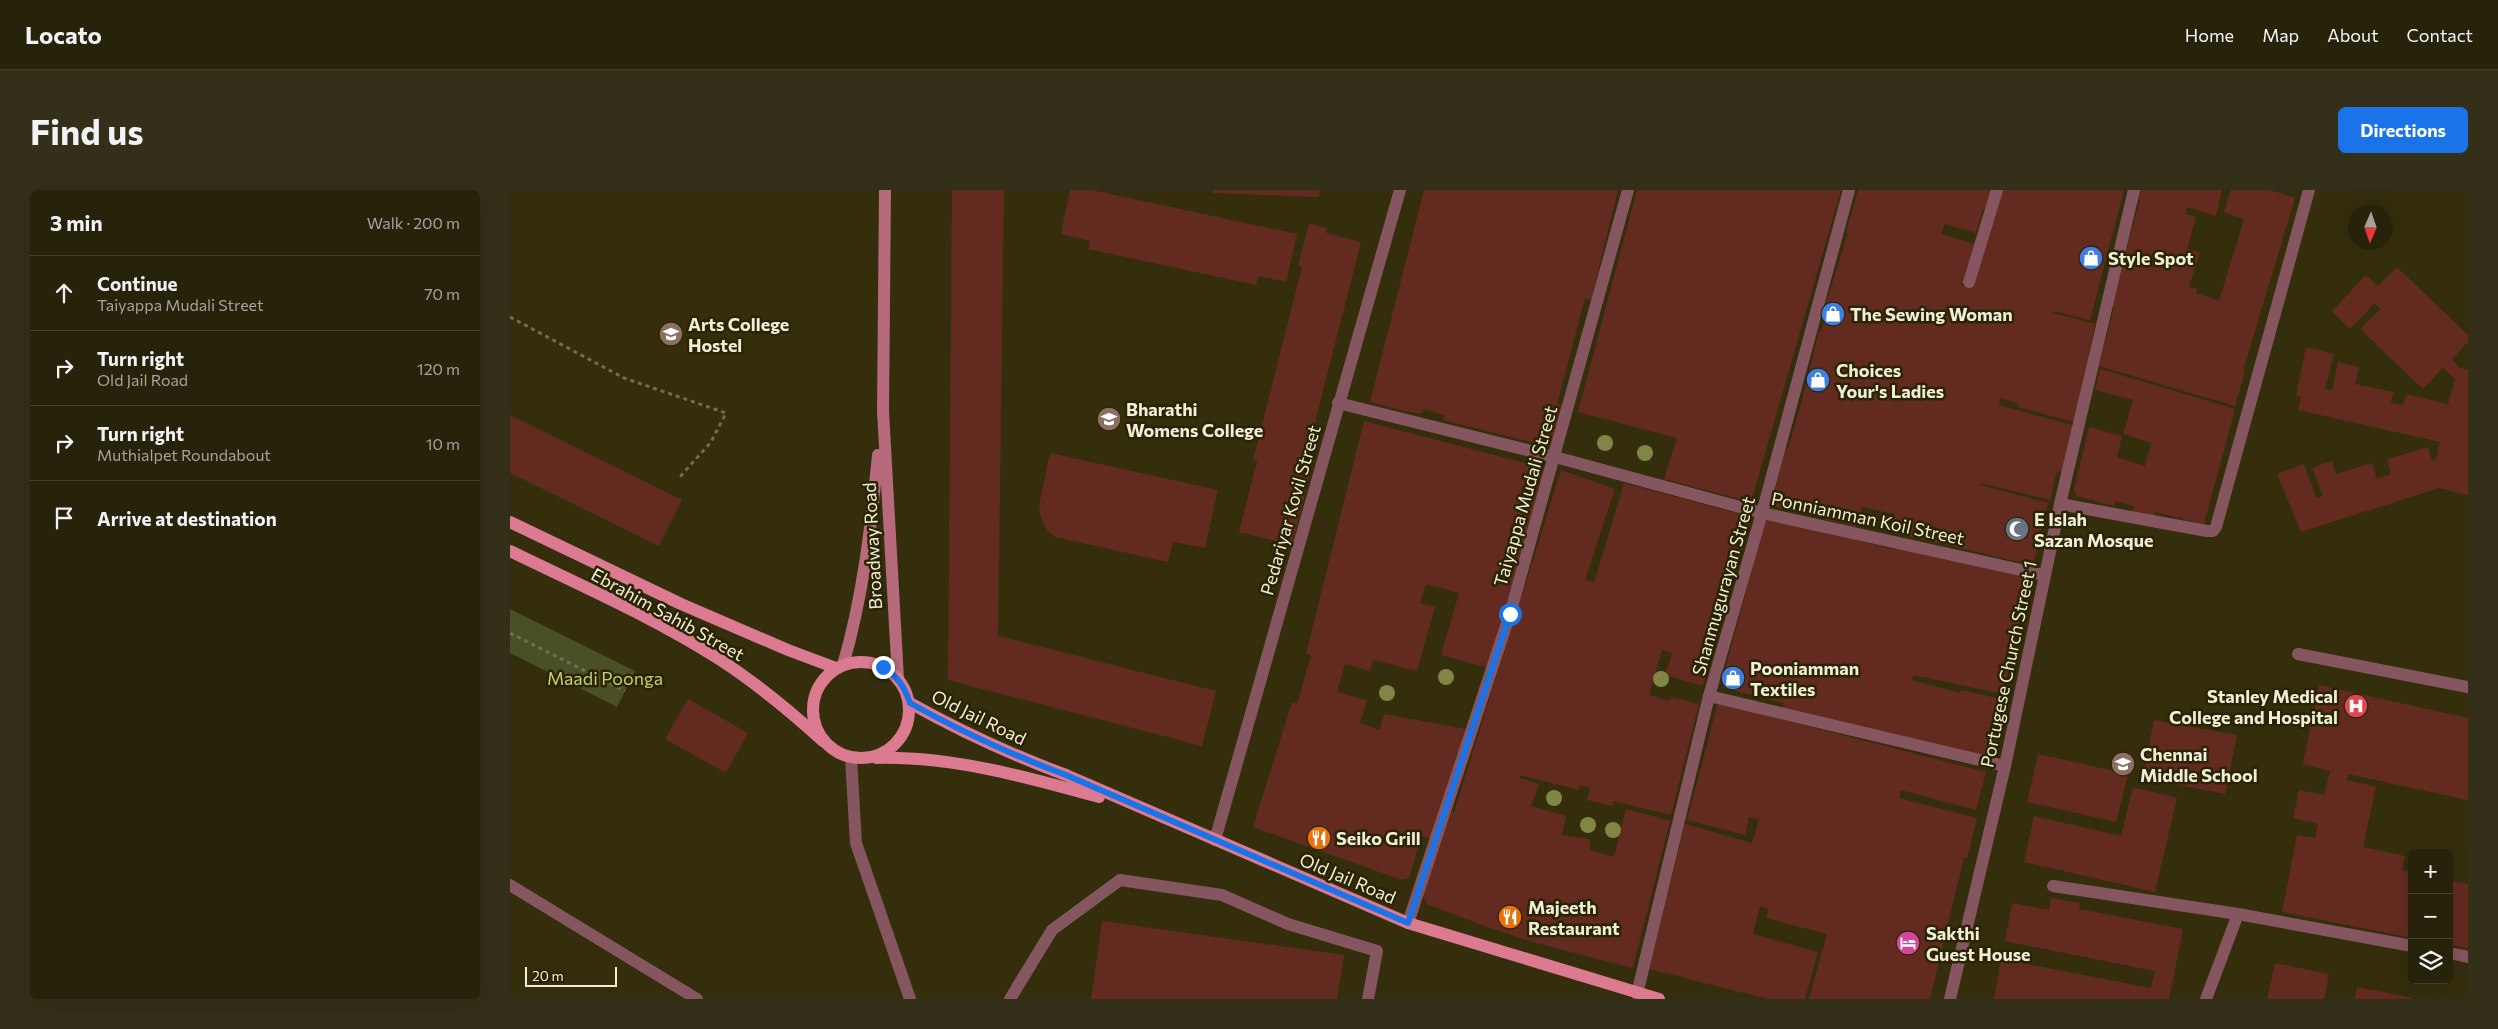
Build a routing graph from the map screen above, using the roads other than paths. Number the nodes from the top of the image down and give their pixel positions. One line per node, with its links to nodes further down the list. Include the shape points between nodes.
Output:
1 (885, 190): 10 (main road, Broadway Road)
2 (1400, 190): 9 (street, Pedariyar Kovil Street)
3 (1628, 190): 11 (street, Taiyappa Mudali Street)
4 (1850, 190): 13 (street, Shanmugurayan Street)
5 (1997, 190): 8 (street)
6 (2134, 190): 12 (street, Portugese Church Street 1)
7 (2308, 190): 12 (street, via 2213,531)
8 (1969, 282)
9 (1338, 403): 11 (street, Ponniamman Koil Street); 28 (street, Pedariyar Kovil Street)
10 (883, 411): 18 (main road, Broadway Road, via 864,571 852,638); 19 (main road, Broadway Road)
11 (1555, 457): 13 (street, Ponniamman Koil Street); 32 (street, Taiyappa Mudali Street, via 1510,614)
12 (2060, 504): 16 (street, Portugese Church Street 1)
13 (1762, 513): 16 (street, Ponniamman Koil Street); 21 (street, Shanmugurayan Street)
14 (510, 522): 18 (main road, Ebrahim Sahib Street, via 681,604 788,650)
15 (510, 550): 23 (main road, Ebrahim Sahib Street, via 719,659 790,711)
16 (2044, 574): 26 (street, Portugese Church Street 1)
17 (2298, 654): 20 (street)
18 (840, 667): 19 (main road, via 852,662 868,662 883,667); 23 (main road, via 823,679 815,694 812,710 815,726)
19 (898, 679): 22 (main road)
20 (2468, 687)
21 (1709, 696): 26 (street); 36 (street, Shanmugurayan Street)
22 (910, 703): 25 (main road, via 910,719 895,746); 27 (main road, Old Jail Road, via 1020,758)
23 (823, 740): 24 (main road, via 835,751)
24 (851, 758): 25 (main road); 38 (street, via 856,843)
25 (866, 758): 27 (main road, Old Jail Road, via 904,757 948,762 1013,775)
26 (2005, 766): 42 (street, Portugese Church Street 1)
27 (1143, 809): 28 (main road, Old Jail Road)
28 (1215, 840): 32 (main road, Old Jail Road)
29 (510, 885): 37 (street)
30 (2053, 886): 31 (street)
31 (2238, 914): 33 (street); 43 (street)
32 (1408, 923): 36 (main road, Old Jail Road)
33 (2408, 945)
34 (2453, 954): 35 (street)
35 (2468, 957)
36 (1637, 994): 41 (main road, Old Jail Road)
37 (697, 999)
38 (910, 999)
39 (1010, 999): 40 (street, via 1052,930 1120,880 1222,895 1288,924 1377,950)
40 (1368, 999)
41 (1659, 999)
42 (1950, 999)
43 (2206, 999)

